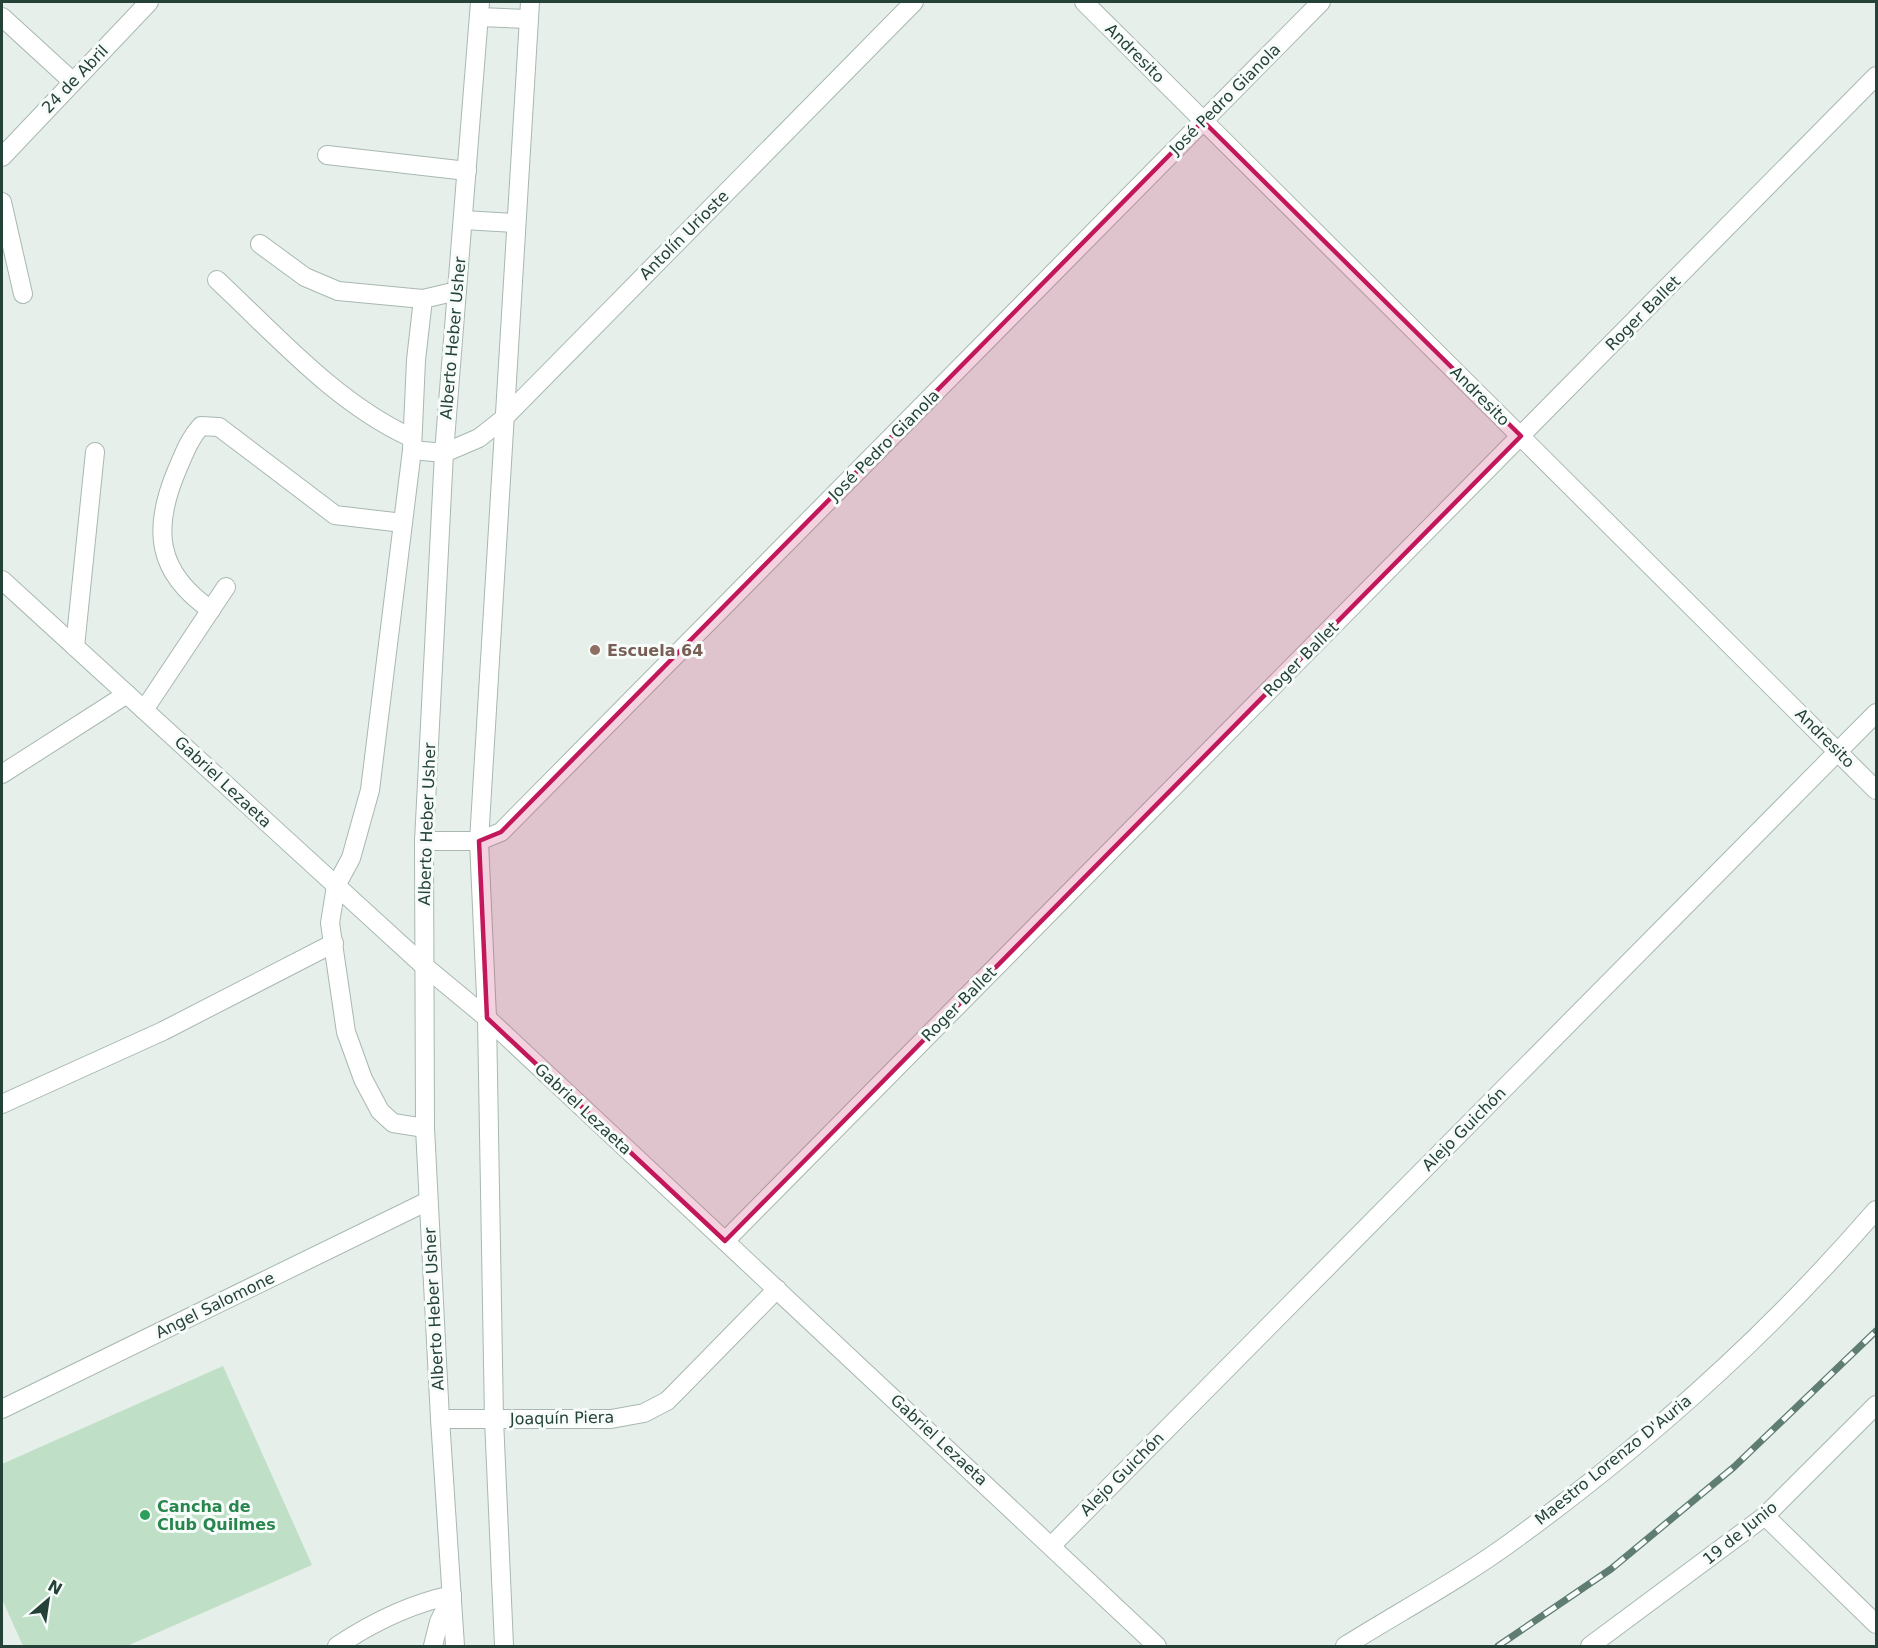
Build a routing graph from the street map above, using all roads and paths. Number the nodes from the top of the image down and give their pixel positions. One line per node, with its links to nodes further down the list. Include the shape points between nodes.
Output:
1 (149, 2): 9 (street, 24 de Abril)
2 (914, 2): 22 (street, Antolín Urioste)
3 (1083, 2): 10 (street, Andresito)
4 (1321, 2): 10 (street, José Pedro Gianola)
5 (480, 9): 6 (street); 13 (street, Alberto Heber Usher)
6 (530, 10): 16 (street)
7 (2, 17): 9 (street)
8 (1876, 76): 23 (street, Roger Ballet)
9 (72, 81): 12 (street, 24 de Abril)
10 (1203, 121): 23 (street, Andresito); 39 (street, José Pedro Gianola, via 501,832)
11 (327, 155): 13 (street)
12 (2, 157)
13 (467, 171): 15 (street, Alberto Heber Usher)
14 (2, 202): 20 (street)
15 (463, 220): 16 (street); 19 (street, Alberto Heber Usher)
16 (516, 223): 22 (street)
17 (260, 243): 21 (street, via 305,278 338,291)
18 (218, 280): 24 (street, via 308,366)
19 (457, 291): 21 (street); 26 (street, Alberto Heber Usher)
20 (23, 294)
21 (423, 299): 24 (street)
22 (503, 419): 26 (street, Antolín Urioste, via 479,438); 39 (street)
23 (1521, 436): 35 (street, Andresito); 48 (street, Roger Ballet)
24 (411, 443): 26 (street); 27 (street)
25 (95, 452): 31 (street)
26 (444, 453): 38 (street, Alberto Heber Usher)
27 (403, 523): 30 (street, via 335,515 219,427 201,426 191,436 170,485 162,538 166,561 178,581); 40 (street, via 370,790 351,858)
28 (2, 580): 31 (street, Gabriel Lezaeta)
29 (226, 587): 30 (street)
30 (211, 610): 33 (street)
31 (75, 647): 32 (street, Gabriel Lezaeta)
32 (127, 694): 33 (street, Gabriel Lezaeta); 36 (street)
33 (144, 710): 40 (street, Gabriel Lezaeta)
34 (1876, 713): 35 (street, Alejo Guichón)
35 (1838, 752): 37 (street, Andresito); 55 (street, Alejo Guichón)
36 (2, 774)
37 (1876, 790)
38 (424, 841): 39 (street, José Pedro Gianola); 42 (street, Alberto Heber Usher)
39 (479, 842): 43 (street)
40 (336, 886): 41 (street, via 330,904); 42 (street, Gabriel Lezaeta)
41 (334, 944): 44 (street, via 163,1031); 45 (street, via 346,1032 363,1079 380,1111 393,1123)
42 (423, 965): 43 (street, Gabriel Lezaeta); 45 (street, Alberto Heber Usher)
43 (487, 1018): 48 (street, Gabriel Lezaeta); 53 (street)
44 (2, 1104)
45 (425, 1128): 46 (street, Alberto Heber Usher)
46 (429, 1201): 51 (street, Angel Salomone); 52 (street, Alberto Heber Usher)
47 (1876, 1210): 63 (street, Maestro Lorenzo D'Auria, via 1816,1278 1661,1425 1512,1542)
48 (725, 1241): 49 (street, Gabriel Lezaeta)
49 (777, 1288): 53 (street, Joaquín Piera, via 667,1401 644,1413 611,1419); 55 (street, Gabriel Lezaeta)
50 (1876, 1405): 54 (street, 19 de Junio)
51 (2, 1409)
52 (440, 1419): 53 (street, Joaquín Piera); 56 (street, Alberto Heber Usher)
53 (494, 1419): 61 (street)
54 (1765, 1516): 57 (street); 64 (street, 19 de Junio)
55 (1052, 1545): 62 (street, Gabriel Lezaeta)
56 (452, 1595): 58 (street, via 422,1601 395,1613); 59 (street); 60 (street, Alberto Heber Usher)
57 (1876, 1624)
58 (337, 1647)
59 (433, 1647)
60 (455, 1647)
61 (504, 1647)
62 (1157, 1647)
63 (1345, 1647)
64 (1590, 1647)

